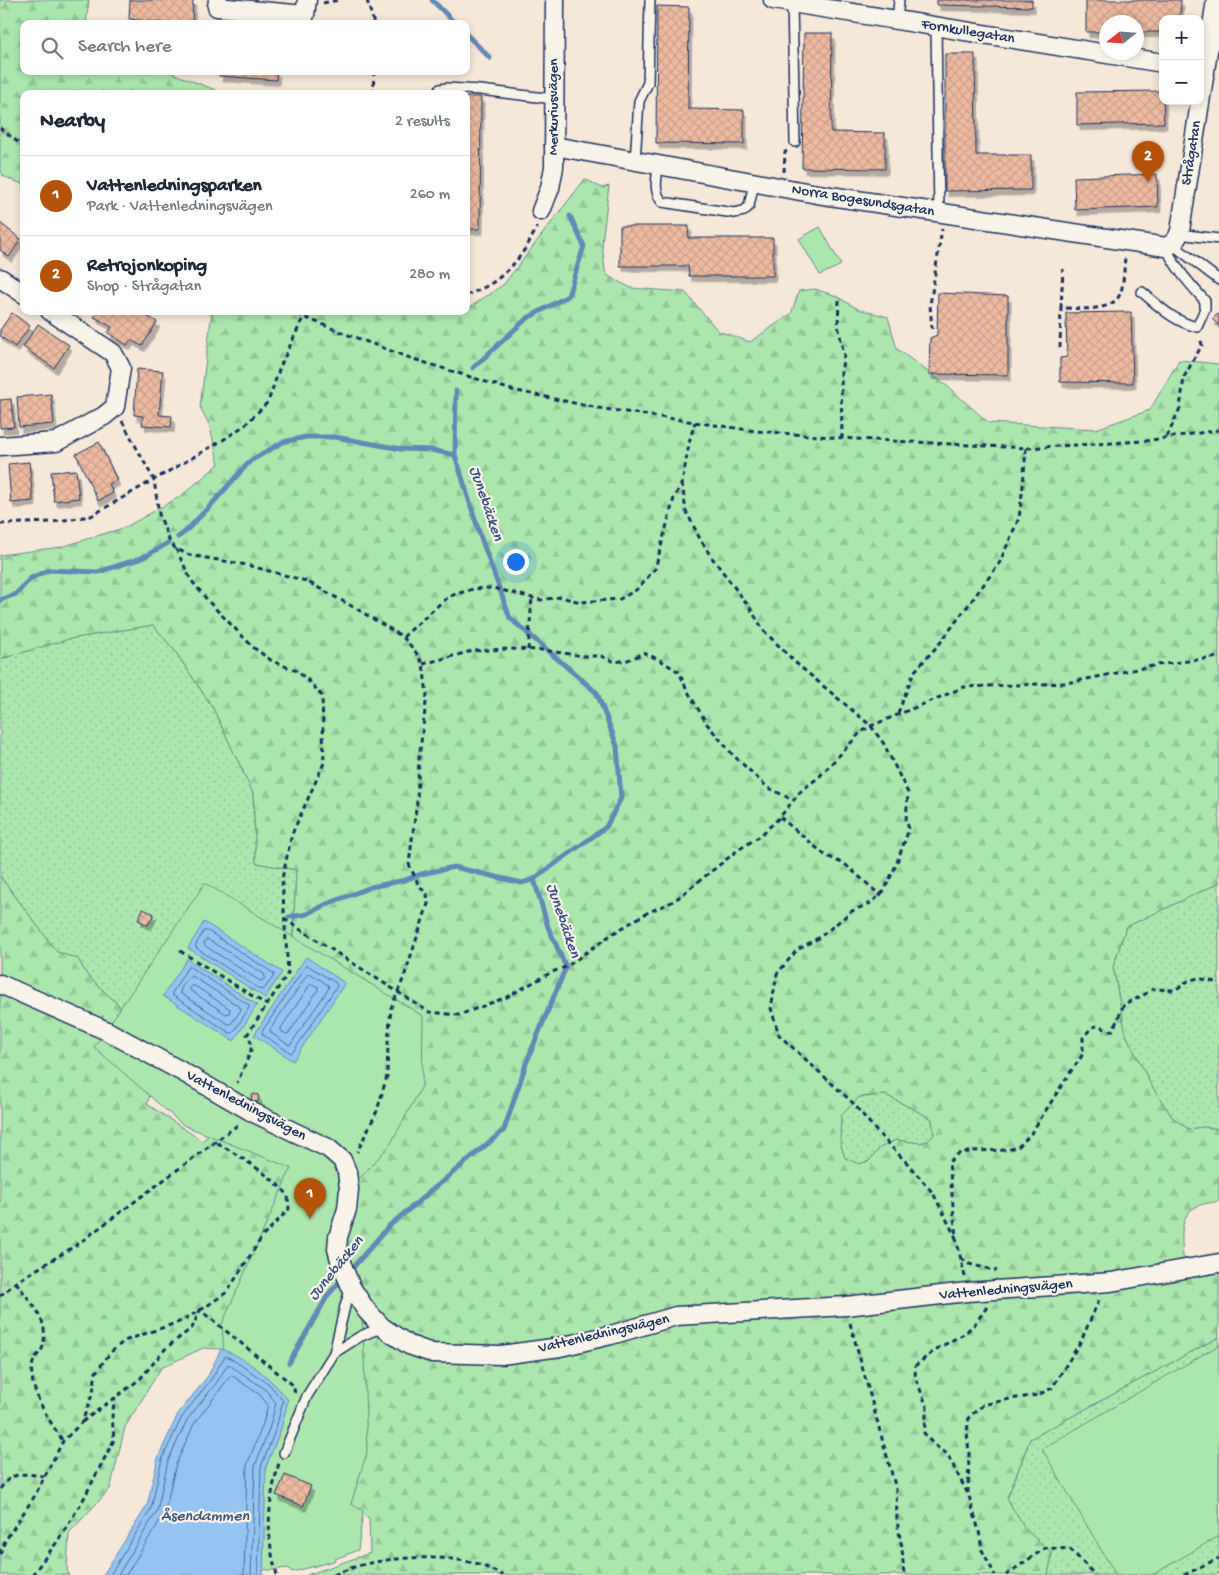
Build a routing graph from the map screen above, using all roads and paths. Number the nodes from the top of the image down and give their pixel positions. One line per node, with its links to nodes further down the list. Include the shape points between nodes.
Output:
1 (218, 0): 2 (street, via 217,7 305,16)
2 (307, 0)
3 (367, 0): 9 (path)
4 (554, 0): 17 (street, Merkuriusvägen)
5 (650, 0): 23 (lane, via 648,83 639,101)
6 (899, 0): 10 (lane)
7 (1216, 0): 13 (street, Strågatan)
8 (785, 1): 10 (street, Fornkullegatan); 20 (lane)
9 (373, 20)
10 (897, 20): 11 (street, Fornkullegatan)
11 (936, 27): 12 (street, Fornkullegatan); 28 (lane)
12 (1159, 63)
13 (1204, 65)
14 (374, 75): 15 (path)
15 (373, 90)
16 (440, 90): 17 (lane, via 464,89)
17 (554, 99): 22 (street, Merkuriusvägen)
18 (1197, 105): 30 (street, Strågatan)
19 (0, 128): 21 (path)
20 (795, 142): 26 (path, via 785,152)
21 (20, 144)
22 (554, 146): 23 (street, Norra Bogesundsgatan); 27 (street, Merkuriusvägen, via 550,188)
23 (636, 161): 24 (street, Norra Bogesundsgatan)
24 (658, 165): 25 (street, Norra Bogesundsgatan); 25 (lane, via 656,187 662,202 744,211 749,206)
25 (754, 183): 26 (street, Norra Bogesundsgatan)
26 (782, 188): 28 (street, Norra Bogesundsgatan)
27 (541, 211): 37 (path, via 538,226 513,266 482,290)
28 (942, 213): 31 (street, Norra Bogesundsgatan); 45 (path, via 930,304)
29 (1219, 239): 30 (lane)
30 (1172, 241): 31 (street, Norra Bogesundsgatan); 34 (lane); 44 (lane, via 1170,258 1204,301 1205,309)
31 (1127, 242): 39 (path, via 1118,298 1104,307)
32 (1063, 269): 39 (path)
33 (0, 278): 35 (street)
34 (1219, 280)
35 (20, 291)
36 (1142, 292): 44 (lane, via 1184,324)
37 (470, 294)
38 (839, 300): 50 (path, via 838,325 844,355 841,372)
39 (1061, 308): 46 (path)
40 (56, 315): 47 (street, via 113,353 121,368)
41 (297, 315): 43 (path)
42 (306, 315): 43 (path)
43 (303, 318): 48 (path, via 410,358 512,390 598,408); 54 (path, via 268,402 245,425)
44 (1197, 327): 51 (path, via 1202,345 1184,377 1180,408)
45 (932, 329)
46 (1060, 348)
47 (115, 407): 52 (street, via 56,442); 54 (path)
48 (695, 422): 50 (path); 55 (path)
49 (1219, 430): 51 (path)
50 (842, 438): 53 (path)
51 (1166, 438): 53 (path)
52 (0, 446)
53 (1026, 448): 63 (path, via 1018,518 999,564 940,644 914,672)
54 (154, 480): 56 (path, via 91,516 52,522); 57 (path, via 159,514)
55 (682, 483): 58 (path, via 674,498 655,569 636,590 620,599 581,602 560,597); 64 (path, via 686,511 699,537 764,631 797,664)
56 (0, 524)
57 (175, 548): 59 (path, via 306,581); 68 (path, via 190,580 254,648 297,671 322,696 324,763 292,834 282,879)
58 (532, 598): 59 (path, via 493,588 454,595); 60 (path)
59 (403, 637): 62 (path)
60 (528, 650): 62 (path, via 472,651); 65 (path, via 601,656 615,662 644,653 660,660 679,672 707,724 733,755 767,787)
61 (1219, 657): 63 (path, via 1157,665 1067,683 964,686)
62 (423, 664): 72 (path, via 427,694 409,864 428,904)
63 (898, 714): 64 (path)
64 (871, 726): 65 (path, via 860,733); 67 (path, via 884,744 908,793 906,820 909,829)
65 (794, 800): 66 (path)
66 (780, 817): 67 (path, via 825,855 846,865); 72 (path, via 674,901 612,934 566,967 507,997 459,1015 429,1012)
67 (881, 896): 78 (path, via 852,911 820,937 797,950 777,974 771,1008 779,1035 853,1103 914,1171 933,1193)
68 (284, 919): 72 (path); 73 (path, via 288,973)
69 (180, 951): 73 (path)
70 (1219, 982): 78 (path, via 1198,978 1175,990 1153,989 1124,1004 1113,1030 1096,1026 1083,1038 1080,1059 1034,1129 1019,1146 1008,1150 958,1154 949,1162)
71 (0, 984): 74 (street, Vattenledningsvägen, via 107,1031)
72 (398, 994): 77 (path, via 391,1008 387,1076 378,1111)
73 (267, 1005): 74 (path, via 247,1035 251,1051)
74 (230, 1098): 75 (street, Vattenledningsvägen)
75 (252, 1112): 76 (path); 77 (street, Vattenledningsvägen, via 328,1148 342,1160)
76 (216, 1142): 80 (path, via 75,1246); 86 (path, via 277,1183 288,1195 289,1209 262,1237 228,1292)
77 (347, 1172): 82 (street, Vattenledningsvägen, via 347,1209 337,1249)
78 (956, 1238): 83 (path, via 960,1258 969,1264 999,1272)
79 (1219, 1263): 81 (street, Vattenledningsvägen)
80 (16, 1282): 84 (path); 92 (path, via 43,1324 42,1349 32,1367 34,1383 39,1402)
81 (1106, 1282): 83 (street, Vattenledningsvägen); 96 (path, via 1082,1342 1052,1388 1038,1395 983,1405 969,1417)
82 (351, 1287): 87 (street, Vattenledningsvägen); 88 (lane)
83 (998, 1291): 85 (street, Vattenledningsvägen); 96 (path, via 974,1325 916,1365 914,1376 927,1407 924,1432 932,1443 948,1454)
84 (0, 1296)
85 (846, 1306): 87 (street, Vattenledningsvägen, via 676,1316 560,1347 501,1355 432,1353 410,1345); 103 (path, via 896,1489)
86 (200, 1310): 89 (path, via 192,1328 168,1347 140,1379); 90 (path, via 293,1385); 91 (path, via 180,1322 124,1342 110,1353 96,1372 93,1392)
87 (382, 1327): 88 (lane)
88 (334, 1353): 93 (lane, via 307,1396)
89 (116, 1397): 91 (path); 99 (path, via 112,1416 114,1440 82,1502)
90 (294, 1402)
91 (82, 1422): 92 (path)
92 (63, 1441): 94 (path)
93 (284, 1453): 100 (path, via 270,1502 268,1528)
94 (45, 1476): 95 (path, via 18,1474 10,1477); 97 (path)
95 (0, 1489)
96 (969, 1496): 104 (path, via 982,1550)
97 (0, 1554)
98 (1219, 1558): 107 (path)
99 (32, 1575)
100 (277, 1575)
101 (334, 1575): 102 (path, via 384,1559 442,1558 478,1564)
102 (503, 1575)
103 (904, 1575)
104 (996, 1575)
105 (1006, 1575): 106 (path, via 1045,1548 1070,1549)
106 (1095, 1575)
107 (1184, 1575)

